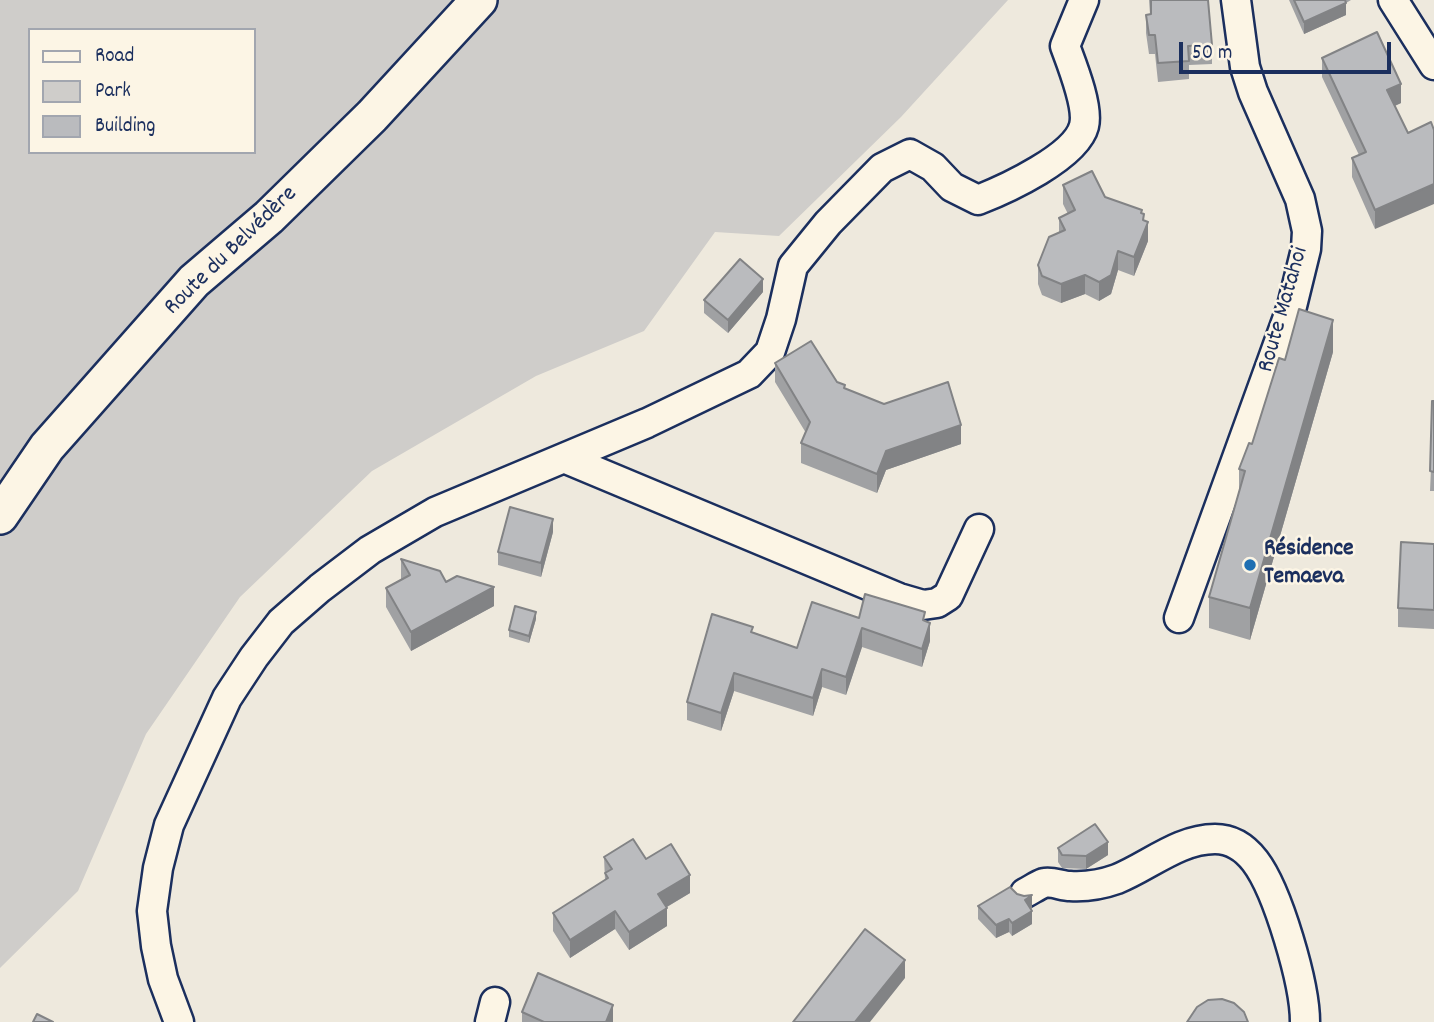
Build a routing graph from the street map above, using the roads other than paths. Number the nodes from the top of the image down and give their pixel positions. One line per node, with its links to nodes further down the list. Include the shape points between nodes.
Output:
1 (479, 0): 7 (street, Route du Belvédère, via 372,116 269,217 194,281 47,447)
2 (1084, 0): 6 (street, via 1065,46 1080,89 1084,126 1068,152 1009,188 978,200 952,187 933,167 910,154 882,169 793,266 770,352 749,374)
3 (1236, 0): 9 (street, Route Matahoi, via 1245,67 1300,199 1306,248 1292,306)
4 (1393, 0): 5 (street)
5 (1434, 65)
6 (564, 458): 8 (street, via 923,605 948,596); 11 (street, via 435,512 392,537 320,588 281,622 254,657 227,698 169,825 158,868 152,911 156,946)
7 (0, 516)
8 (979, 529)
9 (1179, 618)
10 (1025, 893): 12 (street, via 1045,883 1098,885 1188,845 1213,839 1238,844 1255,861 1270,888 1301,981)
11 (179, 1022)
12 (1305, 1022)

